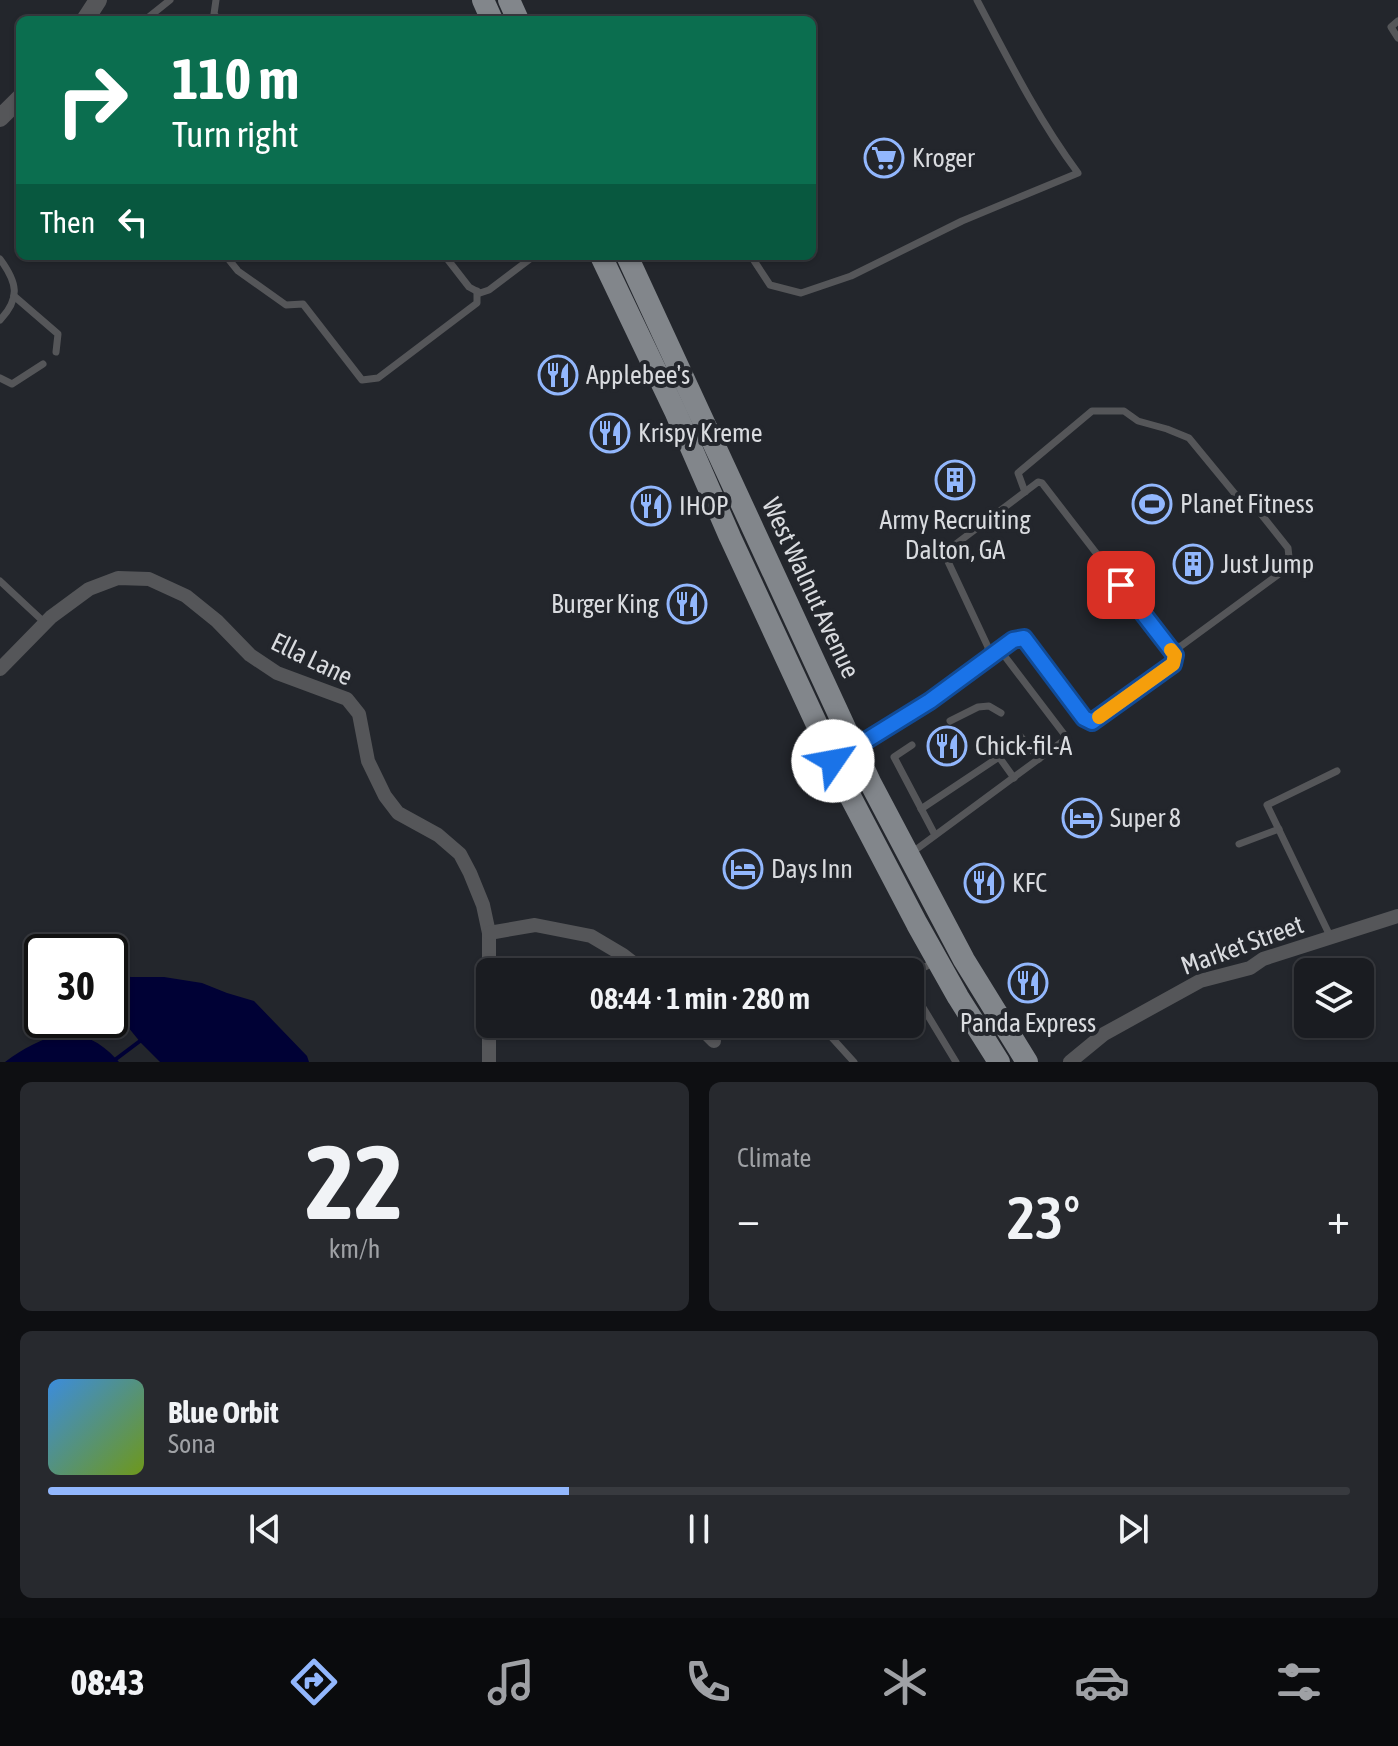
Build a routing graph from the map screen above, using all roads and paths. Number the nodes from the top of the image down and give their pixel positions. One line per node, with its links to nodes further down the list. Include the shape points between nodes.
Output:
1 (170, 0): 3 (lane)
2 (977, 0): 14 (lane, via 1078,173 962,221 851,276 801,293 770,285)
3 (150, 16)
4 (1398, 21): 5 (lane, via 1391,27)
5 (1398, 38)
6 (16, 102): 7 (street)
7 (0, 118)
8 (0, 259): 16 (lane, via 14,284)
9 (229, 260): 15 (lane, via 286,305 303,304 362,380 378,378 477,303)
10 (448, 260): 15 (lane)
11 (529, 260): 15 (lane, via 489,290)
12 (603, 260): 34 (main road, West Walnut Avenue)
13 (629, 260): 32 (main road, West Walnut Avenue)
14 (754, 260)
15 (477, 291)
16 (14, 296): 17 (lane); 18 (lane, via 58,334)
17 (0, 320)
18 (56, 352)
19 (43, 364): 20 (lane, via 12,384)
20 (0, 378)
21 (1025, 492): 24 (lane, via 1042,483); 24 (lane, via 1018,473 1092,411 1124,411 1189,438 1240,500 1249,499 1288,548 1290,566 1181,646); 26 (lane, via 944,553 988,647)
22 (0, 581): 23 (lane)
23 (45, 623): 27 (street, Ella Lane); 43 (street, Ella Lane, via 89,589 118,578 149,579 186,596 277,673 347,699 359,714 368,761 385,796 398,813 460,854 483,905)
24 (1169, 647): 25 (lane, via 1175,655 1173,664 1092,722 1024,638)
25 (1000, 650): 26 (lane); 33 (lane, via 1067,738)
26 (987, 658): 32 (lane)
27 (0, 669)
28 (1001, 713): 29 (lane, via 978,707)
29 (950, 721)
30 (1021, 737): 33 (lane)
31 (912, 745): 37 (lane, via 894,757)
32 (853, 748): 34 (street); 41 (main road, West Walnut Avenue)
33 (1039, 759): 36 (lane)
34 (833, 761): 46 (main road, West Walnut Avenue)
35 (1337, 771): 38 (lane, via 1267,805)
36 (1014, 778): 37 (lane, via 999,757); 39 (lane)
37 (921, 809): 39 (lane)
38 (1279, 829): 40 (lane); 44 (lane)
39 (935, 835): 41 (lane)
40 (1239, 844)
41 (908, 855): 56 (main road, West Walnut Avenue)
42 (1398, 916): 44 (street, Market Street)
43 (489, 933): 45 (street, via 535,925 591,936); 52 (street, Ella Lane)
44 (1331, 938): 57 (street, Market Street, via 1200,981 1104,1034)
45 (627, 958)
46 (938, 961): 47 (lane); 55 (main road, West Walnut Avenue)
47 (924, 968)
48 (924, 1009): 54 (lane)
49 (711, 1038): 51 (street)
50 (832, 1038): 53 (lane)
51 (714, 1041)
52 (489, 1062)
53 (854, 1062)
54 (956, 1062)
55 (999, 1062)
56 (1027, 1062)
57 (1070, 1062)

